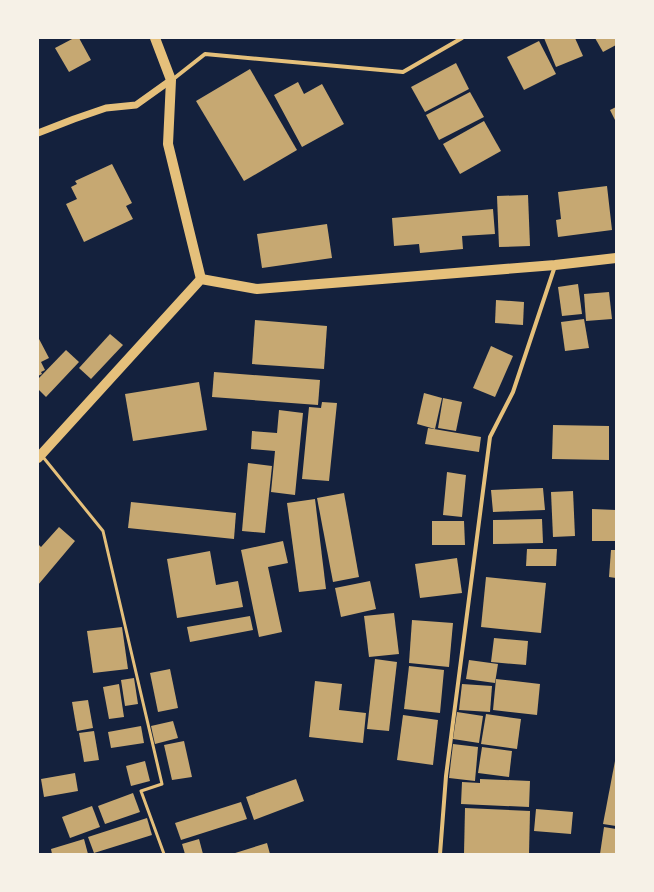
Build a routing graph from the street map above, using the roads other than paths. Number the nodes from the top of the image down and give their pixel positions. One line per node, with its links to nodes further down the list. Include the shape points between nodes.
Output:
1 (155, 38): 3 (main road)
2 (462, 38): 3 (street, via 403,72 205,54)
3 (171, 80): 4 (street, via 136,105 106,108); 7 (main road, via 168,144)
4 (38, 133)
5 (616, 258): 6 (main road)
6 (555, 265): 7 (main road, via 257,288); 10 (street, via 513,392 490,437 446,776)
7 (201, 279): 8 (main road)
8 (39, 453): 9 (lane, via 103,531 162,784 141,791)
9 (164, 854)
10 (440, 854)

